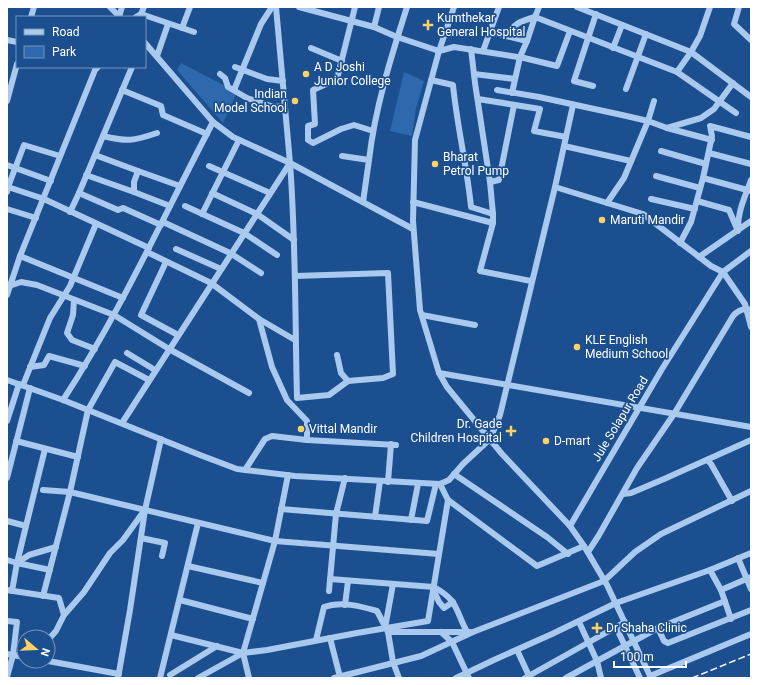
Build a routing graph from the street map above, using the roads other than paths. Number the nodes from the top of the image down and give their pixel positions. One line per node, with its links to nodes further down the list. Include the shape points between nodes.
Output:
1 (110, 7): 19 (street)
2 (144, 7): 20 (street)
3 (190, 7): 27 (street)
4 (272, 7): 52 (street, via 261,24)
5 (276, 7): 58 (street)
6 (299, 7): 17 (street)
7 (326, 7): 17 (street)
8 (355, 7): 23 (street)
9 (379, 7): 26 (street)
10 (407, 7): 33 (street)
11 (454, 7): 41 (street)
12 (499, 7): 30 (street)
13 (540, 7): 21 (street)
14 (577, 7): 18 (street)
15 (710, 7): 43 (street, via 700,36)
16 (739, 7): 35 (street, via 734,24)
17 (324, 14): 23 (street)
18 (596, 14): 25 (street); 34 (street)
19 (118, 16)
20 (138, 16)
21 (535, 17): 28 (street); 32 (street, via 519,22); 36 (street)
22 (146, 18): 24 (street)
23 (351, 21): 26 (street); 47 (street)
24 (168, 24): 27 (street); 44 (street)
25 (622, 24): 31 (street); 39 (street)
26 (374, 27): 33 (street)
27 (182, 28): 29 (street)
28 (570, 31): 34 (street); 45 (street, via 557,66)
29 (194, 32)
30 (490, 32): 32 (street); 42 (street)
31 (646, 34): 43 (street); 46 (street)
32 (507, 36): 36 (street)
33 (397, 37): 41 (street); 78 (street)
34 (588, 38): 39 (street); 60 (street, via 574,81)
35 (751, 40)
36 (527, 41): 45 (street)
37 (146, 44): 44 (street)
38 (312, 48): 47 (street)
39 (613, 48): 46 (street)
40 (471, 49): 41 (street, via 454,47); 42 (street); 55 (street)
41 (439, 51): 57 (street)
42 (483, 51): 45 (street)
43 (691, 52): 53 (street); 59 (street)
44 (157, 56): 76 (street)
45 (520, 57): 56 (street)
46 (638, 57): 53 (street); 61 (street)
47 (342, 61): 78 (street, via 337,79 313,90 315,124 308,126 308,140 314,143 354,125)
48 (235, 67): 52 (street)
49 (16, 68): 68 (street)
50 (97, 68): 90 (street)
51 (132, 68): 62 (street)
52 (242, 70): 58 (street, via 267,79); 63 (street)
53 (676, 72): 70 (street)
54 (220, 74): 63 (street, via 225,78 228,87)
55 (474, 74): 56 (street); 67 (street)
56 (515, 78): 65 (street)
57 (431, 80): 121 (street, via 415,140); 130 (street, via 453,84 471,207)
58 (283, 81): 73 (street)
59 (733, 83): 66 (street); 70 (street)
60 (593, 86)
61 (626, 89)
62 (122, 90): 80 (street, via 162,106 163,115); 81 (street)
63 (234, 90): 73 (street, via 247,98 274,107)
64 (497, 90): 65 (street)
65 (512, 93): 72 (street)
66 (751, 97)
67 (478, 99): 71 (street); 107 (street)
68 (7, 101)
69 (654, 101): 75 (street)
70 (720, 102): 74 (street); 77 (street, via 701,118)
71 (514, 105): 82 (street, via 540,109 534,132); 107 (street, via 499,180)
72 (573, 105): 75 (street); 82 (street)
73 (285, 106): 94 (street)
74 (736, 113)
75 (648, 121): 77 (street); 93 (street)
76 (212, 122): 80 (street); 84 (street)
77 (667, 128): 85 (street)
78 (372, 131): 92 (street)
79 (157, 133): 81 (street, via 135,140)
80 (207, 134): 108 (street)
81 (103, 136): 89 (street)
82 (566, 137): 86 (street)
83 (751, 137): 85 (street, via 710,126)
84 (239, 140): 94 (street); 101 (street)
85 (712, 140): 88 (street)
86 (564, 146): 93 (street); 109 (street)
87 (661, 151): 95 (street)
88 (709, 153): 95 (street); 96 (street)
89 (95, 155): 100 (street); 102 (street)
90 (60, 156): 99 (street, via 24,145); 106 (street)
91 (342, 156): 92 (street)
92 (369, 160): 120 (street)
93 (631, 161): 122 (street, via 624,178)
94 (290, 163): 116 (street); 120 (street); 139 (street)
95 (706, 164): 104 (street)
96 (751, 164)
97 (7, 166): 99 (street)
98 (209, 166): 101 (street)
99 (15, 168): 106 (street); 111 (street)
100 (138, 171): 108 (street); 113 (street)
101 (223, 172): 115 (street); 116 (street)
102 (86, 175): 113 (street); 114 (street)
103 (656, 176): 110 (street)
104 (703, 178): 110 (street); 112 (street)
105 (751, 180): 112 (street)
106 (51, 181): 118 (street)
107 (490, 182): 130 (street)
108 (180, 186): 123 (street)
109 (555, 187): 122 (street); 154 (street)
110 (700, 188): 119 (street)
111 (8, 190): 118 (street)
112 (749, 191): 137 (street, via 742,201)
113 (134, 192): 123 (street)
114 (79, 193): 127 (street); 133 (street, via 118,210 123,208)
115 (212, 193): 128 (street); 129 (street)
116 (270, 193): 129 (street)
117 (651, 198): 126 (street)
118 (44, 199): 127 (street); 131 (street)
119 (696, 201): 126 (street); 137 (street, via 729,210)
120 (363, 202): 136 (street)
121 (413, 202): 134 (street); 136 (street)
122 (607, 203): 140 (street, via 642,214)
123 (170, 206): 133 (street)
124 (185, 206): 128 (street)
125 (7, 209): 131 (street)
126 (695, 209): 140 (street)
127 (70, 212): 135 (street)
128 (202, 214): 138 (street)
129 (257, 214): 138 (street); 139 (street)
130 (494, 214): 134 (street)
131 (36, 218): 145 (street)
132 (751, 222): 137 (street)
133 (162, 223): 142 (street); 144 (street)
134 (493, 223): 154 (street, via 480,271)
135 (96, 224): 142 (street); 153 (street)
136 (413, 229): 163 (street)
137 (738, 232): 147 (street)
138 (244, 233): 144 (street); 146 (street)
139 (294, 240): 152 (street)
140 (680, 243): 147 (street)
141 (176, 249): 149 (street)
142 (148, 250): 148 (street); 159 (street)
143 (751, 252): 150 (street, Jule Solapur Road)
144 (230, 253): 149 (street); 151 (street)
145 (20, 256): 153 (street); 156 (street)
146 (277, 256)
147 (699, 257): 150 (street)
148 (166, 262): 155 (street); 167 (street, via 140,315)
149 (221, 269): 155 (street)
150 (723, 272): 161 (street); 185 (street, Jule Solapur Road)
151 (261, 273)
152 (295, 276): 168 (street); 179 (street, via 388,273 393,374 383,378)
153 (73, 277): 158 (street); 159 (street)
154 (531, 281): 181 (street)
155 (211, 283): 164 (street); 167 (street)
156 (8, 286): 157 (street); 158 (street, via 21,282 37,285)
157 (7, 295)
158 (64, 296): 160 (street); 174 (street, via 50,318)
159 (123, 298): 162 (street)
160 (74, 300): 162 (street); 169 (street, via 73,315 67,333 72,340)
161 (749, 309): 166 (street); 187 (street, via 738,311 733,316)
162 (114, 315): 169 (street); 170 (street)
163 (422, 315): 165 (street); 176 (street)
164 (259, 318): 168 (street); 193 (street, via 272,367 287,400 307,421)
165 (475, 325)
166 (751, 327)
167 (178, 335): 170 (street)
168 (295, 340): 179 (street, via 297,398 329,395)
169 (95, 349): 173 (street)
170 (169, 349): 175 (street); 183 (street)
171 (127, 353): 175 (street)
172 (337, 356): 179 (street, via 341,373)
173 (85, 366): 174 (street, via 49,356 44,365); 184 (street)
174 (30, 367): 180 (street)
175 (155, 370): 178 (street)
176 (439, 374): 181 (street); 191 (street)
177 (7, 380): 180 (street)
178 (149, 380): 186 (street, via 115,362); 189 (street)
179 (348, 381)
180 (21, 384): 182 (street); 188 (street)
181 (506, 384): 185 (street); 191 (street, via 500,415)
182 (30, 388): 184 (street); 195 (street)
183 (249, 392)
184 (63, 400): 186 (street)
185 (638, 408): 187 (street); 222 (street, Jule Solapur Road)
186 (88, 410): 189 (street); 197 (street)
187 (674, 414): 190 (street); 211 (street, via 637,468)
188 (7, 421)
189 (122, 423): 192 (street)
190 (751, 427)
191 (490, 438): 200 (street); 222 (street)
192 (161, 439): 199 (street); 215 (street)
193 (307, 440): 199 (street, via 272,436 265,439); 205 (street, via 394,445)
194 (751, 440): 198 (street)
195 (16, 441): 196 (street); 202 (street)
196 (45, 449): 197 (street); 221 (street)
197 (78, 457): 210 (street)
198 (707, 460): 211 (street, via 631,493); 213 (street)
199 (245, 470): 201 (street)
200 (454, 474): 207 (street, via 449,480); 231 (street)
201 (288, 475): 203 (street); 214 (street)
202 (7, 476)
203 (345, 478): 204 (street); 216 (street)
204 (380, 481): 205 (street); 217 (street)
205 (388, 482): 206 (street)
206 (418, 484): 207 (street); 218 (street)
207 (438, 484): 212 (street); 218 (street, via 427,521)
208 (43, 490): 210 (street)
209 (751, 491): 213 (street)
210 (70, 492): 215 (street); 227 (street)
211 (623, 494): 228 (street)
212 (448, 500): 230 (street); 231 (street, via 537,566)
213 (732, 501): 242 (street, via 661,534 635,552)
214 (281, 509): 216 (street); 224 (street)
215 (145, 510): 220 (street); 223 (street); 257 (street)
216 (336, 514): 217 (street); 225 (street)
217 (375, 517): 218 (street)
218 (411, 520)
219 (7, 521): 221 (street)
220 (198, 523): 224 (street); 236 (street)
221 (26, 526): 235 (street)
222 (570, 526): 226 (street)
223 (141, 538): 232 (street, via 165,543); 285 (street)
224 (275, 541): 225 (street); 243 (street)
225 (332, 546): 230 (street); 240 (street)
226 (584, 546): 228 (street); 231 (street)
227 (56, 547): 235 (street, via 29,555); 237 (street)
228 (588, 552): 242 (street)
229 (751, 553): 233 (street)
230 (439, 554): 245 (street)
231 (568, 554)
232 (162, 556)
233 (738, 558): 238 (street); 239 (street)
234 (7, 560): 235 (street)
235 (17, 563): 237 (street); 248 (street)
236 (188, 566): 243 (street); 251 (street)
237 (50, 570): 250 (street)
238 (710, 570): 247 (street); 254 (street)
239 (749, 578): 246 (street); 247 (street)
240 (330, 579): 241 (street); 249 (street)
241 (348, 581): 244 (street); 255 (street)
242 (604, 581): 254 (street); 268 (street)
243 (263, 583): 258 (street)
244 (392, 584): 245 (street); 265 (street)
245 (434, 588): 253 (street, via 446,594); 253 (street, via 444,608); 265 (street, via 428,621)
246 (751, 589)
247 (720, 590): 252 (street)
248 (10, 591): 250 (street)
249 (329, 591)
250 (43, 596): 257 (street, via 58,598)
251 (180, 600): 258 (street); 270 (street)
252 (725, 601): 259 (street); 264 (street)
253 (453, 602): 268 (street, via 459,610 461,621)
254 (616, 603): 261 (street); 262 (street)
255 (345, 605): 265 (street, via 360,606 377,612); 272 (street, via 333,604 324,607)
256 (751, 610): 259 (street)
257 (64, 615): 266 (street)
258 (253, 619): 279 (street)
259 (732, 619): 264 (street, via 668,644)
260 (7, 621): 280 (street, via 17,622)
261 (579, 622): 275 (street); 278 (street)
262 (625, 622): 263 (street); 274 (street)
263 (616, 626): 275 (street); 277 (street)
264 (658, 628): 274 (street)
265 (387, 630): 267 (street); 271 (street); 282 (street)
266 (56, 631)
267 (441, 632): 268 (street); 273 (street)
268 (470, 632): 273 (street)
269 (751, 634): 290 (street)
270 (171, 636): 276 (street); 291 (street)
271 (330, 638): 272 (street); 288 (street)
272 (316, 640): 279 (street)
273 (452, 642): 282 (street, via 421,656); 286 (street)
274 (634, 642): 277 (street); 290 (street)
275 (589, 643): 281 (street); 289 (street)
276 (217, 646): 279 (street); 284 (street)
277 (625, 646): 281 (street); 298 (street)
278 (517, 650): 286 (street); 289 (street)
279 (243, 653): 292 (street); 293 (street)
280 (10, 655): 287 (street)
281 (597, 661): 296 (street); 297 (street)
282 (393, 662): 288 (street); 294 (street)
283 (56, 663): 285 (street)
284 (170, 675)
285 (118, 676)
286 (468, 676): 295 (street)
287 (7, 677)
288 (337, 677)
289 (528, 677)
290 (651, 677)
291 (160, 678)
292 (198, 678)
293 (249, 678)
294 (399, 678)
295 (456, 678)
296 (566, 678)
297 (601, 678)
298 (640, 678)

